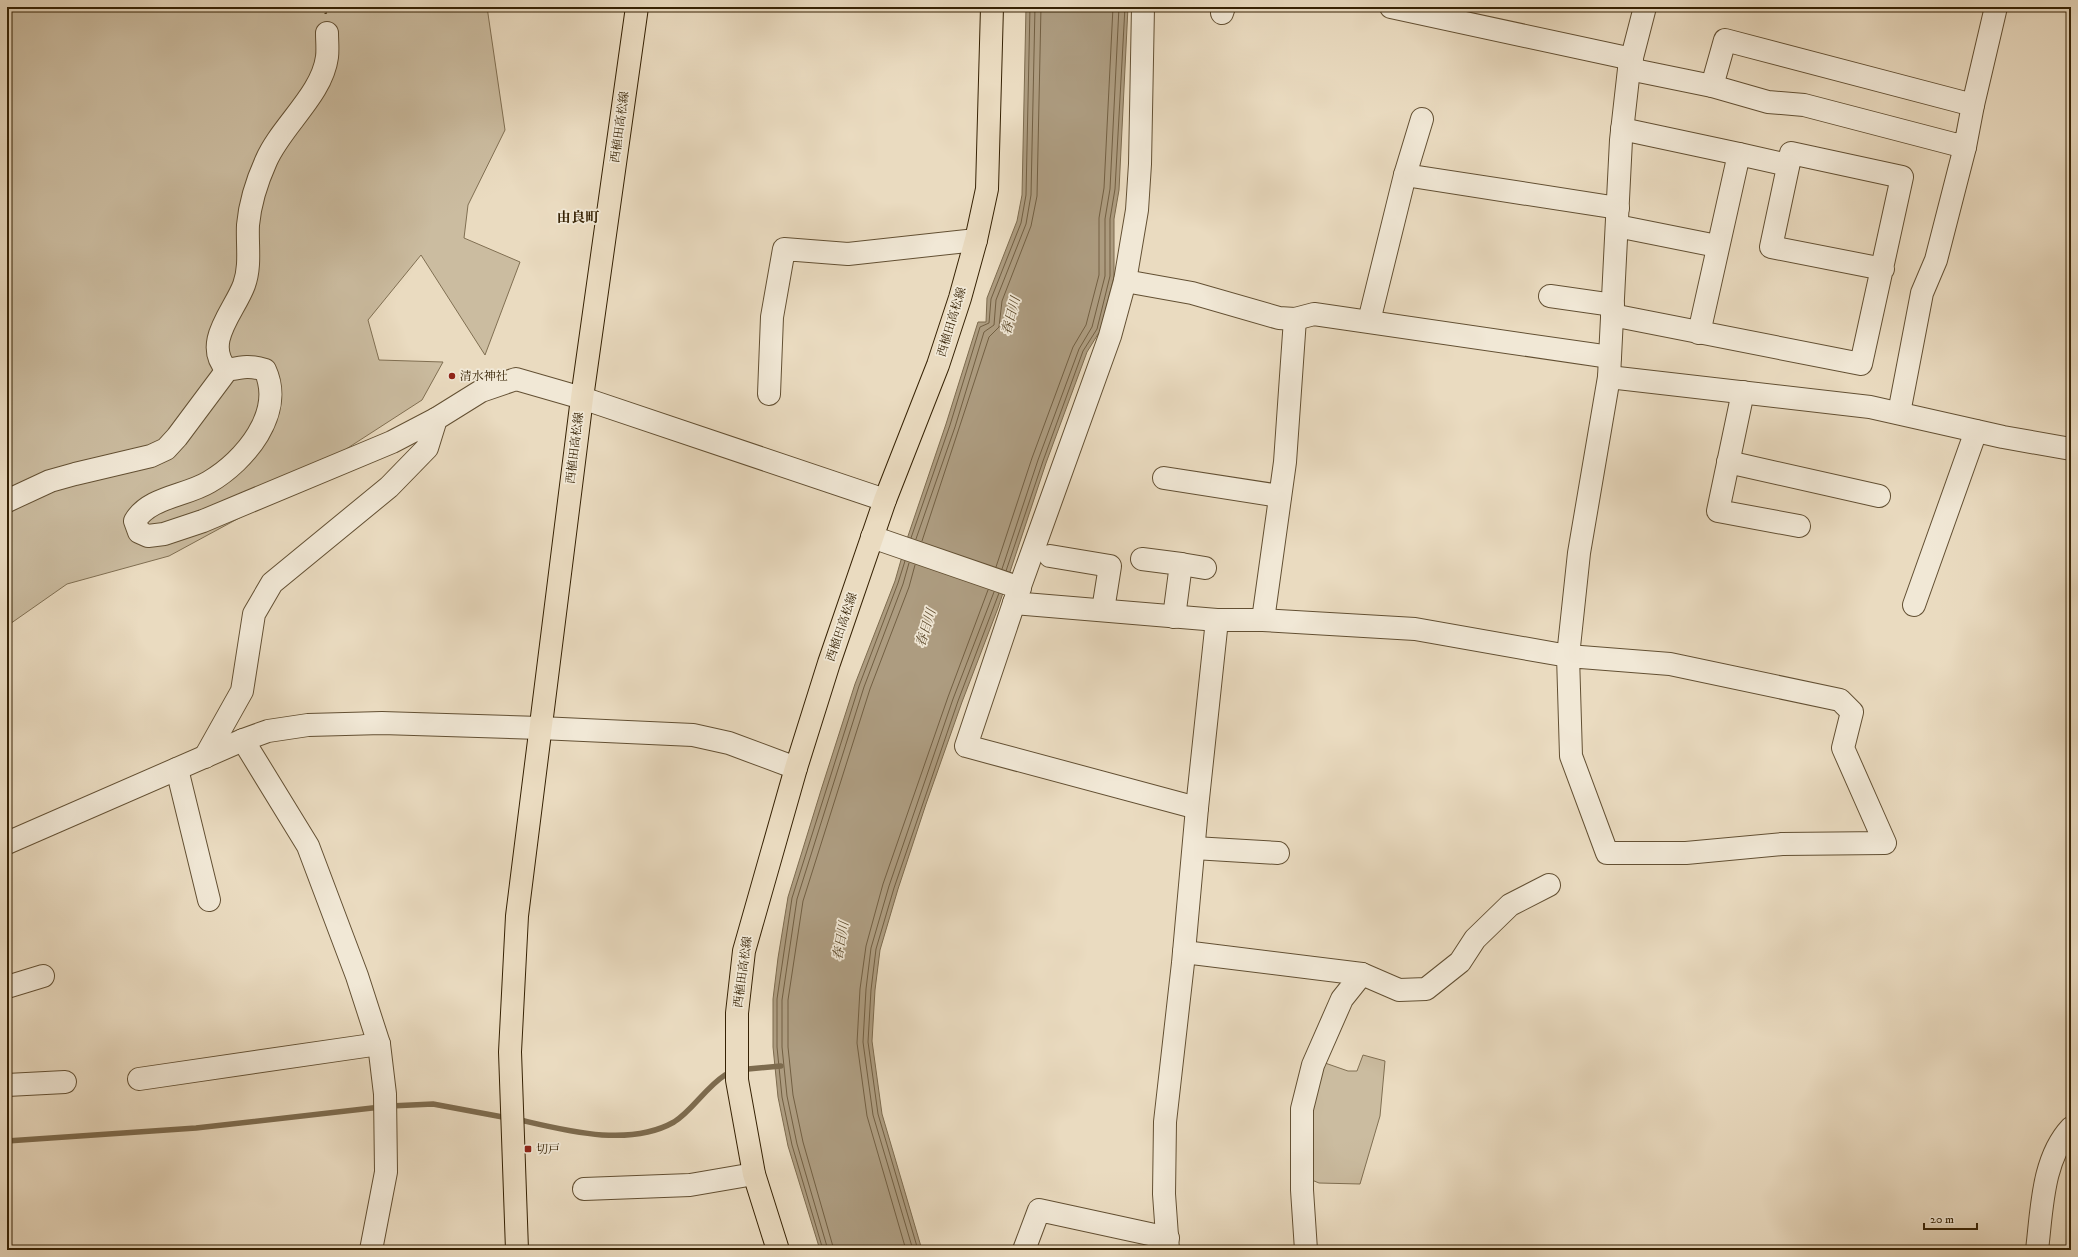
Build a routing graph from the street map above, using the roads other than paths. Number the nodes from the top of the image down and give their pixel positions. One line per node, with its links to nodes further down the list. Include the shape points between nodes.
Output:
1 (637, 7): 31 (main road, 西植田高松線)
2 (992, 7): 18 (main road, 西植田高松線, via 986,189)
3 (1143, 7): 21 (street, via 1137,210)
4 (1391, 7): 8 (street)
5 (1645, 7): 8 (street)
6 (1996, 7): 10 (street)
7 (327, 33): 28 (street, via 327,57 322,75 310,96 276,141 251,204 248,264 244,284 220,333 217,347 219,362)
8 (1630, 64): 9 (street); 12 (street)
9 (1712, 86): 10 (street, via 1725,40); 13 (street, via 1768,102 1804,105)
10 (1973, 105): 13 (street)
11 (1422, 119): 16 (street)
12 (1622, 129): 14 (street); 17 (street)
13 (1965, 147): 32 (street, via 1936,260 1922,293)
14 (1739, 154): 15 (street); 19 (street)
15 (1788, 165): 20 (street, via 1771,247); 20 (street, via 1791,153 1902,177)
16 (1405, 175): 17 (street); 25 (street)
17 (1617, 217): 19 (street); 23 (street)
18 (976, 240): 30 (street, via 848,254 784,249 772,317); 41 (main road, 西植田高松線, via 938,365)
19 (1717, 246): 26 (street)
20 (1883, 269): 26 (street, via 1861,364)
21 (1125, 281): 24 (street, via 1192,293 1279,318); 48 (street, via 1110,336)
22 (1550, 296): 23 (street)
23 (1613, 310): 26 (street); 27 (street)
24 (1295, 319): 25 (street, via 1314,314); 38 (street, via 1285,462)
25 (1369, 321): 27 (street)
26 (1699, 333)
27 (1610, 367): 29 (street); 54 (street, via 1579,553)
28 (227, 370): 33 (street, via 251,365 265,370 271,381 272,403 267,420 254,440 232,465 209,482 146,507 135,521 139,532 148,536 164,534 203,521 392,442); 40 (street, via 166,449 146,458 50,481)
29 (1743, 392): 32 (street, via 1870,407); 36 (street)
30 (770, 394)
31 (582, 398): 33 (street, via 516,379 481,391); 41 (street); 55 (main road, 西植田高松線)
32 (1899, 414): 34 (street)
33 (436, 419): 57 (street, via 427,448 389,487 272,584 254,614 242,691)
34 (1976, 431): 35 (street); 49 (street)
35 (2071, 449)
36 (1728, 462): 39 (street); 42 (street, via 1718,511)
37 (1164, 478): 38 (street)
38 (1280, 496): 53 (street)
39 (1879, 496)
40 (7, 500)
41 (885, 500): 43 (main road, 西植田高松線)
42 (1799, 526)
43 (872, 537): 48 (street); 58 (main road, 西植田高松線)
44 (1050, 556): 50 (street, via 1110,566)
45 (1142, 559): 46 (street)
46 (1181, 564): 47 (street); 51 (street)
47 (1205, 568)
48 (1017, 595): 50 (street); 60 (street, via 966,746)
49 (1914, 605)
50 (1103, 610): 51 (street)
51 (1174, 616): 52 (street)
52 (1217, 620): 53 (street); 60 (street)
53 (1263, 620): 54 (street, via 1415,629)
54 (1568, 656): 54 (street, via 1571,756 1607,853 1686,853 1782,844 1885,843 1843,748 1852,712 1840,700 1670,664)
55 (540, 728): 56 (street, via 382,723 308,725 268,731); 58 (street, via 693,736 729,743); 79 (main road, 西植田高松線, via 516,924 512,991 510,1106)
56 (243, 740): 57 (street); 70 (street, via 308,846 357,976)
57 (205, 757): 59 (street)
58 (796, 768): 75 (main road, 西植田高松線, via 744,951 737,1013 737,1080)
59 (177, 769): 61 (street); 65 (street)
60 (1197, 808): 62 (street)
61 (7, 842)
62 (1194, 848): 63 (street); 66 (street)
63 (1278, 853)
64 (1549, 884): 67 (street, via 1510,906 1474,939 1460,962 1426,989 1399,990)
65 (210, 900)
66 (1184, 952): 67 (street); 77 (street, via 1165,1122 1164,1194)
67 (1362, 974): 82 (street, via 1342,999 1313,1064 1302,1108 1302,1190)
68 (43, 976): 69 (street)
69 (7, 987)
70 (378, 1044): 71 (street); 78 (street, via 385,1094 386,1172)
71 (139, 1079)
72 (65, 1082): 73 (street)
73 (7, 1085)
74 (2071, 1128): 83 (street, via 2054,1152 2044,1195)
75 (754, 1174): 76 (street, via 690,1185); 80 (main road, 西植田高松線)
76 (584, 1189)
77 (1168, 1244): 81 (street, via 1039,1210)
78 (371, 1250)
79 (517, 1250)
80 (778, 1250)
81 (1024, 1250)
82 (1306, 1250)
83 (2037, 1250)

